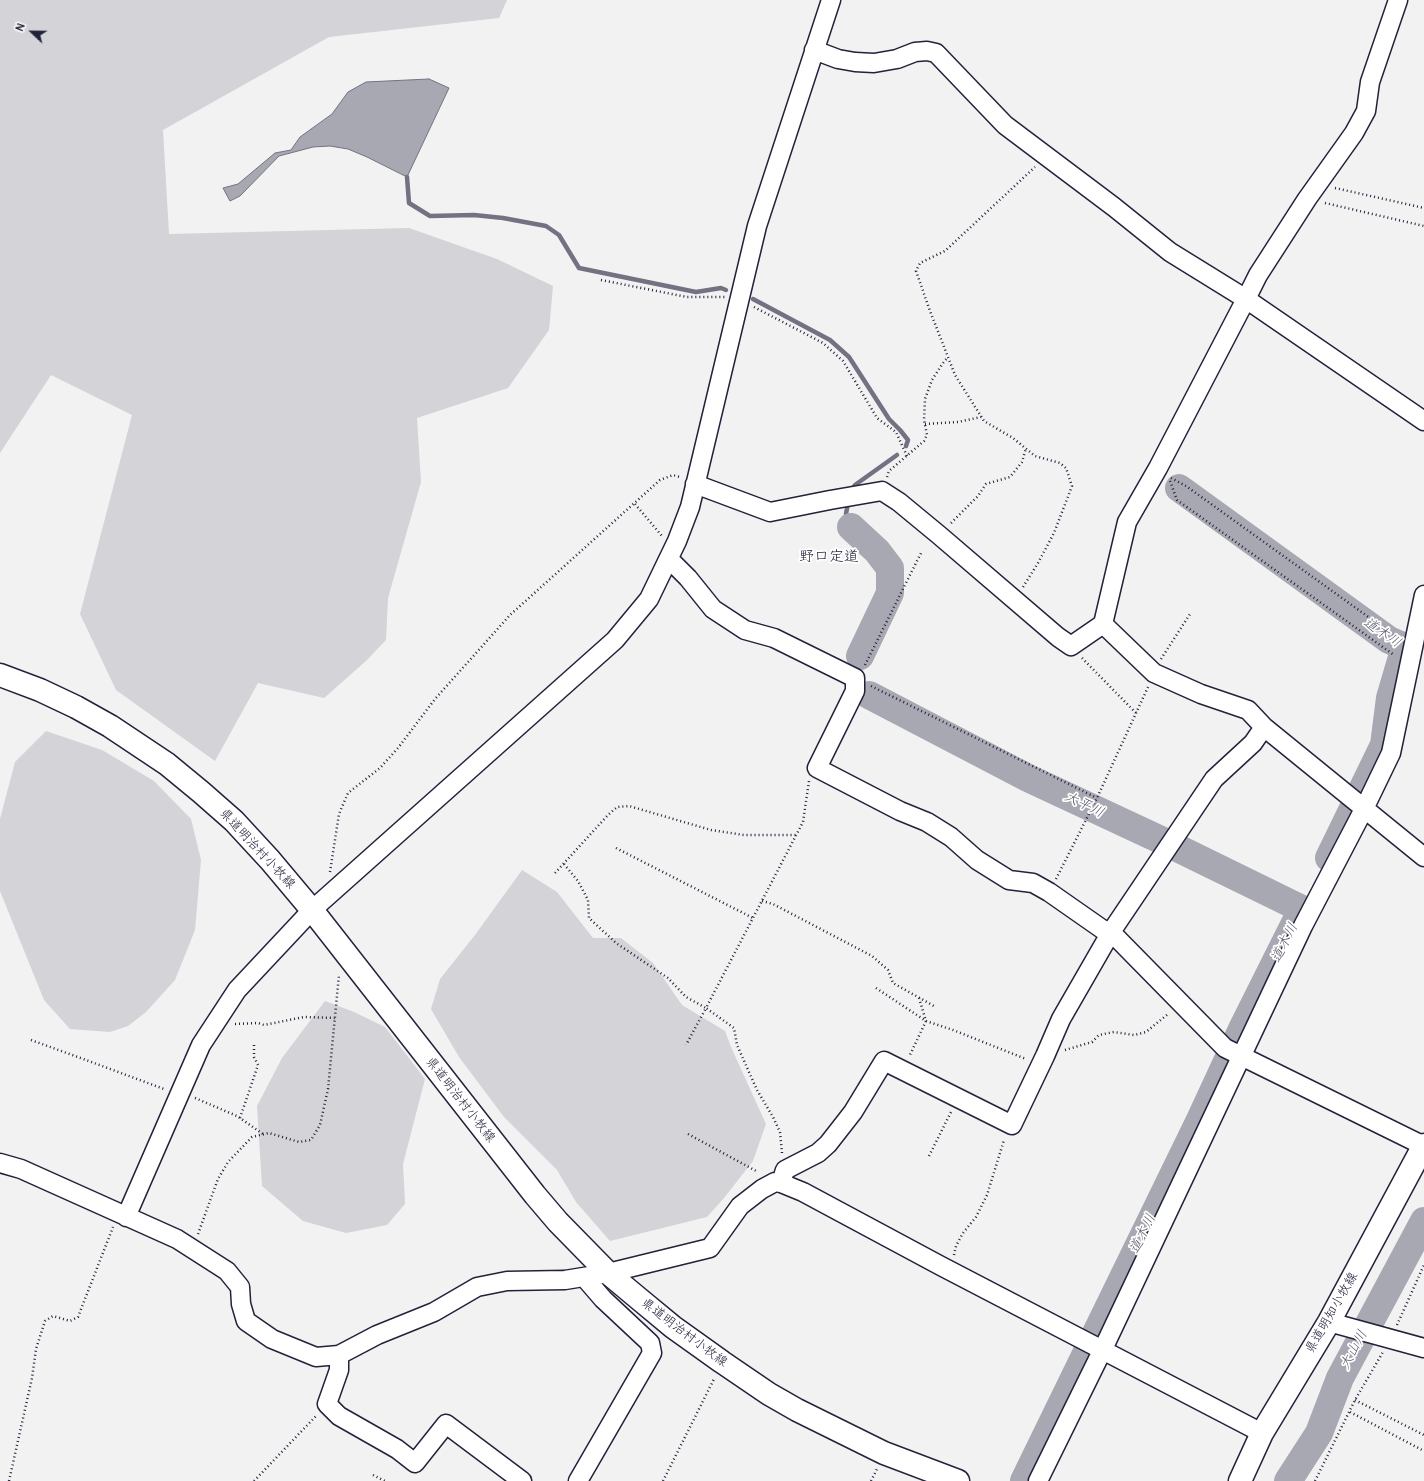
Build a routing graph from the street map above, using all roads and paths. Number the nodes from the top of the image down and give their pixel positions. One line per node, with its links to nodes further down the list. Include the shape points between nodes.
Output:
1 (831, 0): 3 (street)
2 (1398, 0): 5 (street, via 1370,82 1366,111 1354,133)
3 (814, 50): 4 (street, via 838,59 874,63 897,59 915,52 936,53 1005,125); 9 (street, via 757,226)
4 (1046, 156): 10 (street, via 1170,252); 11 (path, via 946,251 920,263 916,271)
5 (1312, 192): 6 (path); 7 (path); 10 (street, via 1258,275)
6 (1424, 208)
7 (1424, 226)
8 (601, 280): 9 (path, via 687,297 725,297)
9 (738, 300): 16 (path, via 823,343 844,361 877,418 896,432); 17 (street)
10 (1246, 300): 13 (street); 27 (street, via 1127,522)
11 (948, 357): 12 (path, via 955,375); 14 (path, via 932,380 925,399)
12 (982, 417): 14 (path, via 958,422); 15 (path, via 984,421)
13 (1424, 421)
14 (925, 424): 16 (path, via 927,435 924,441)
15 (1026, 448): 20 (path, via 1022,462 1010,477 986,484 978,496); 25 (path, via 1035,456 1060,463 1066,468 1072,486 1054,532)
16 (907, 456): 18 (path, via 890,471)
17 (696, 482): 18 (street, via 770,512); 19 (path, via 673,475 660,480); 21 (street)
18 (882, 491): 20 (street)
19 (634, 504): 21 (path, via 663,537); 41 (path, via 510,615 435,699 380,768 348,793 339,814)
20 (939, 535): 25 (street)
21 (677, 541): 23 (street)
22 (921, 553): 33 (path, via 867,662)
23 (669, 559): 33 (street, via 713,609 738,626 774,638); 47 (street, via 649,599 615,640)
24 (1424, 595): 28 (street)
25 (1015, 599): 29 (street)
26 (1190, 614): 31 (path, via 1158,662)
27 (1103, 624): 29 (street); 31 (street)
28 (1413, 645): 30 (path, via 1398,638 1186,486 1169,477 1177,500); 38 (street, via 1391,753)
29 (1071, 646): 34 (path)
30 (1398, 657)
31 (1154, 673): 34 (path); 35 (street, via 1200,694 1248,710)
32 (0, 675): 47 (main road, 県道明治村小牧線, via 76,707 167,764 234,822)
33 (855, 678): 36 (street, via 855,691); 37 (path)
34 (1136, 713): 37 (path)
35 (1264, 727): 38 (street); 49 (street, via 1253,743 1214,779)
36 (817, 768): 39 (path, via 809,781 803,822); 45 (street, via 900,811 927,822 951,837 977,860 1009,880 1033,883)
37 (1097, 798): 45 (path)
38 (1364, 809): 42 (street); 62 (street)
39 (796, 835): 43 (path, via 744,835 711,830 629,806 617,808 608,814); 46 (path)
40 (616, 848): 48 (path)
41 (333, 851)
42 (1424, 857)
43 (564, 864): 44 (path); 55 (path, via 578,881 588,900 589,918 616,943 668,978 686,997)
44 (556, 873)
45 (1049, 892): 49 (street, via 1102,929)
46 (762, 901): 48 (path); 52 (path, via 773,904 872,956 888,970 893,983)
47 (312, 910): 50 (main road, 県道明治村小牧線); 58 (street, via 237,990)
48 (753, 918): 55 (path)
49 (1111, 932): 53 (street); 63 (street, via 1061,1018)
50 (354, 964): 56 (path, via 339,974); 79 (main road, 県道明治村小牧線, via 535,1195)
51 (876, 988): 57 (path)
52 (918, 997): 54 (path); 57 (path)
53 (1180, 1003): 62 (street); 63 (path, via 1146,1032 1134,1035 1114,1032 1100,1035 1092,1042)
54 (934, 1006)
55 (706, 1008): 61 (path); 74 (path, via 734,1028 737,1045 757,1090 780,1132)
56 (335, 1018): 58 (path, via 304,1017 264,1025 258,1022 234,1024); 69 (path, via 328,1089 320,1125 311,1140 299,1142 269,1133)
57 (926, 1021): 63 (path); 64 (path)
58 (212, 1030): 65 (street, via 201,1045)
59 (31, 1040): 65 (path)
60 (254, 1043): 67 (path, via 254,1057 258,1065)
61 (686, 1045)
62 (1235, 1053): 71 (street); 83 (street)
63 (1043, 1061): 68 (street)
64 (902, 1071): 66 (street); 74 (street, via 884,1061 853,1112 828,1144)
65 (180, 1094): 67 (path); 75 (street)
66 (958, 1098): 68 (street); 72 (path)
67 (240, 1118): 69 (path)
68 (1011, 1124): 78 (path, via 987,1195 976,1217 956,1246)
69 (263, 1134): 76 (path, via 252,1137 228,1162 218,1180)
70 (688, 1134): 74 (path)
71 (1424, 1145): 81 (main road, 県道明知小牧線)
72 (928, 1156)
73 (0, 1163): 75 (street, via 21,1169)
74 (780, 1179): 78 (street); 79 (street, via 740,1206 710,1248)
75 (122, 1215): 76 (street, via 177,1239); 94 (path, via 78,1317 70,1321 53,1316 45,1321 36,1349)
76 (193, 1249): 85 (street, via 227,1272 240,1287 246,1321 272,1339 296,1350 316,1357)
77 (1424, 1265): 82 (path)
78 (952, 1271): 83 (street)
79 (608, 1273): 80 (street); 86 (main road, 県道明治村小牧線, via 673,1327)
80 (584, 1277): 85 (street, via 565,1280 507,1281 477,1288 434,1312 377,1335); 98 (street, via 603,1299 650,1343 652,1353)
81 (1337, 1324): 82 (street); 90 (main road, 県道明知小牧線)
82 (1385, 1338): 84 (street); 87 (path)
83 (1094, 1345): 90 (street); 101 (street)
84 (1424, 1348)
85 (339, 1355): 88 (street, via 339,1370)
86 (722, 1362): 99 (path); 100 (main road, 県道明治村小牧線, via 769,1394 826,1426 884,1453)
87 (1355, 1400): 89 (path); 91 (path)
88 (327, 1404): 95 (path); 97 (street, via 339,1416 397,1449 415,1463 446,1424)
89 (1350, 1412): 92 (path); 103 (path)
90 (1262, 1433): 102 (main road, 県道明知小牧線)
91 (1424, 1435)
92 (1424, 1451)
93 (373, 1475): 96 (path)
94 (9, 1481)
95 (254, 1481)
96 (385, 1481)
97 (522, 1481)
98 (578, 1481)
99 (663, 1481)
100 (958, 1481)
101 (1038, 1481)
102 (1240, 1481)
103 (1315, 1481)

